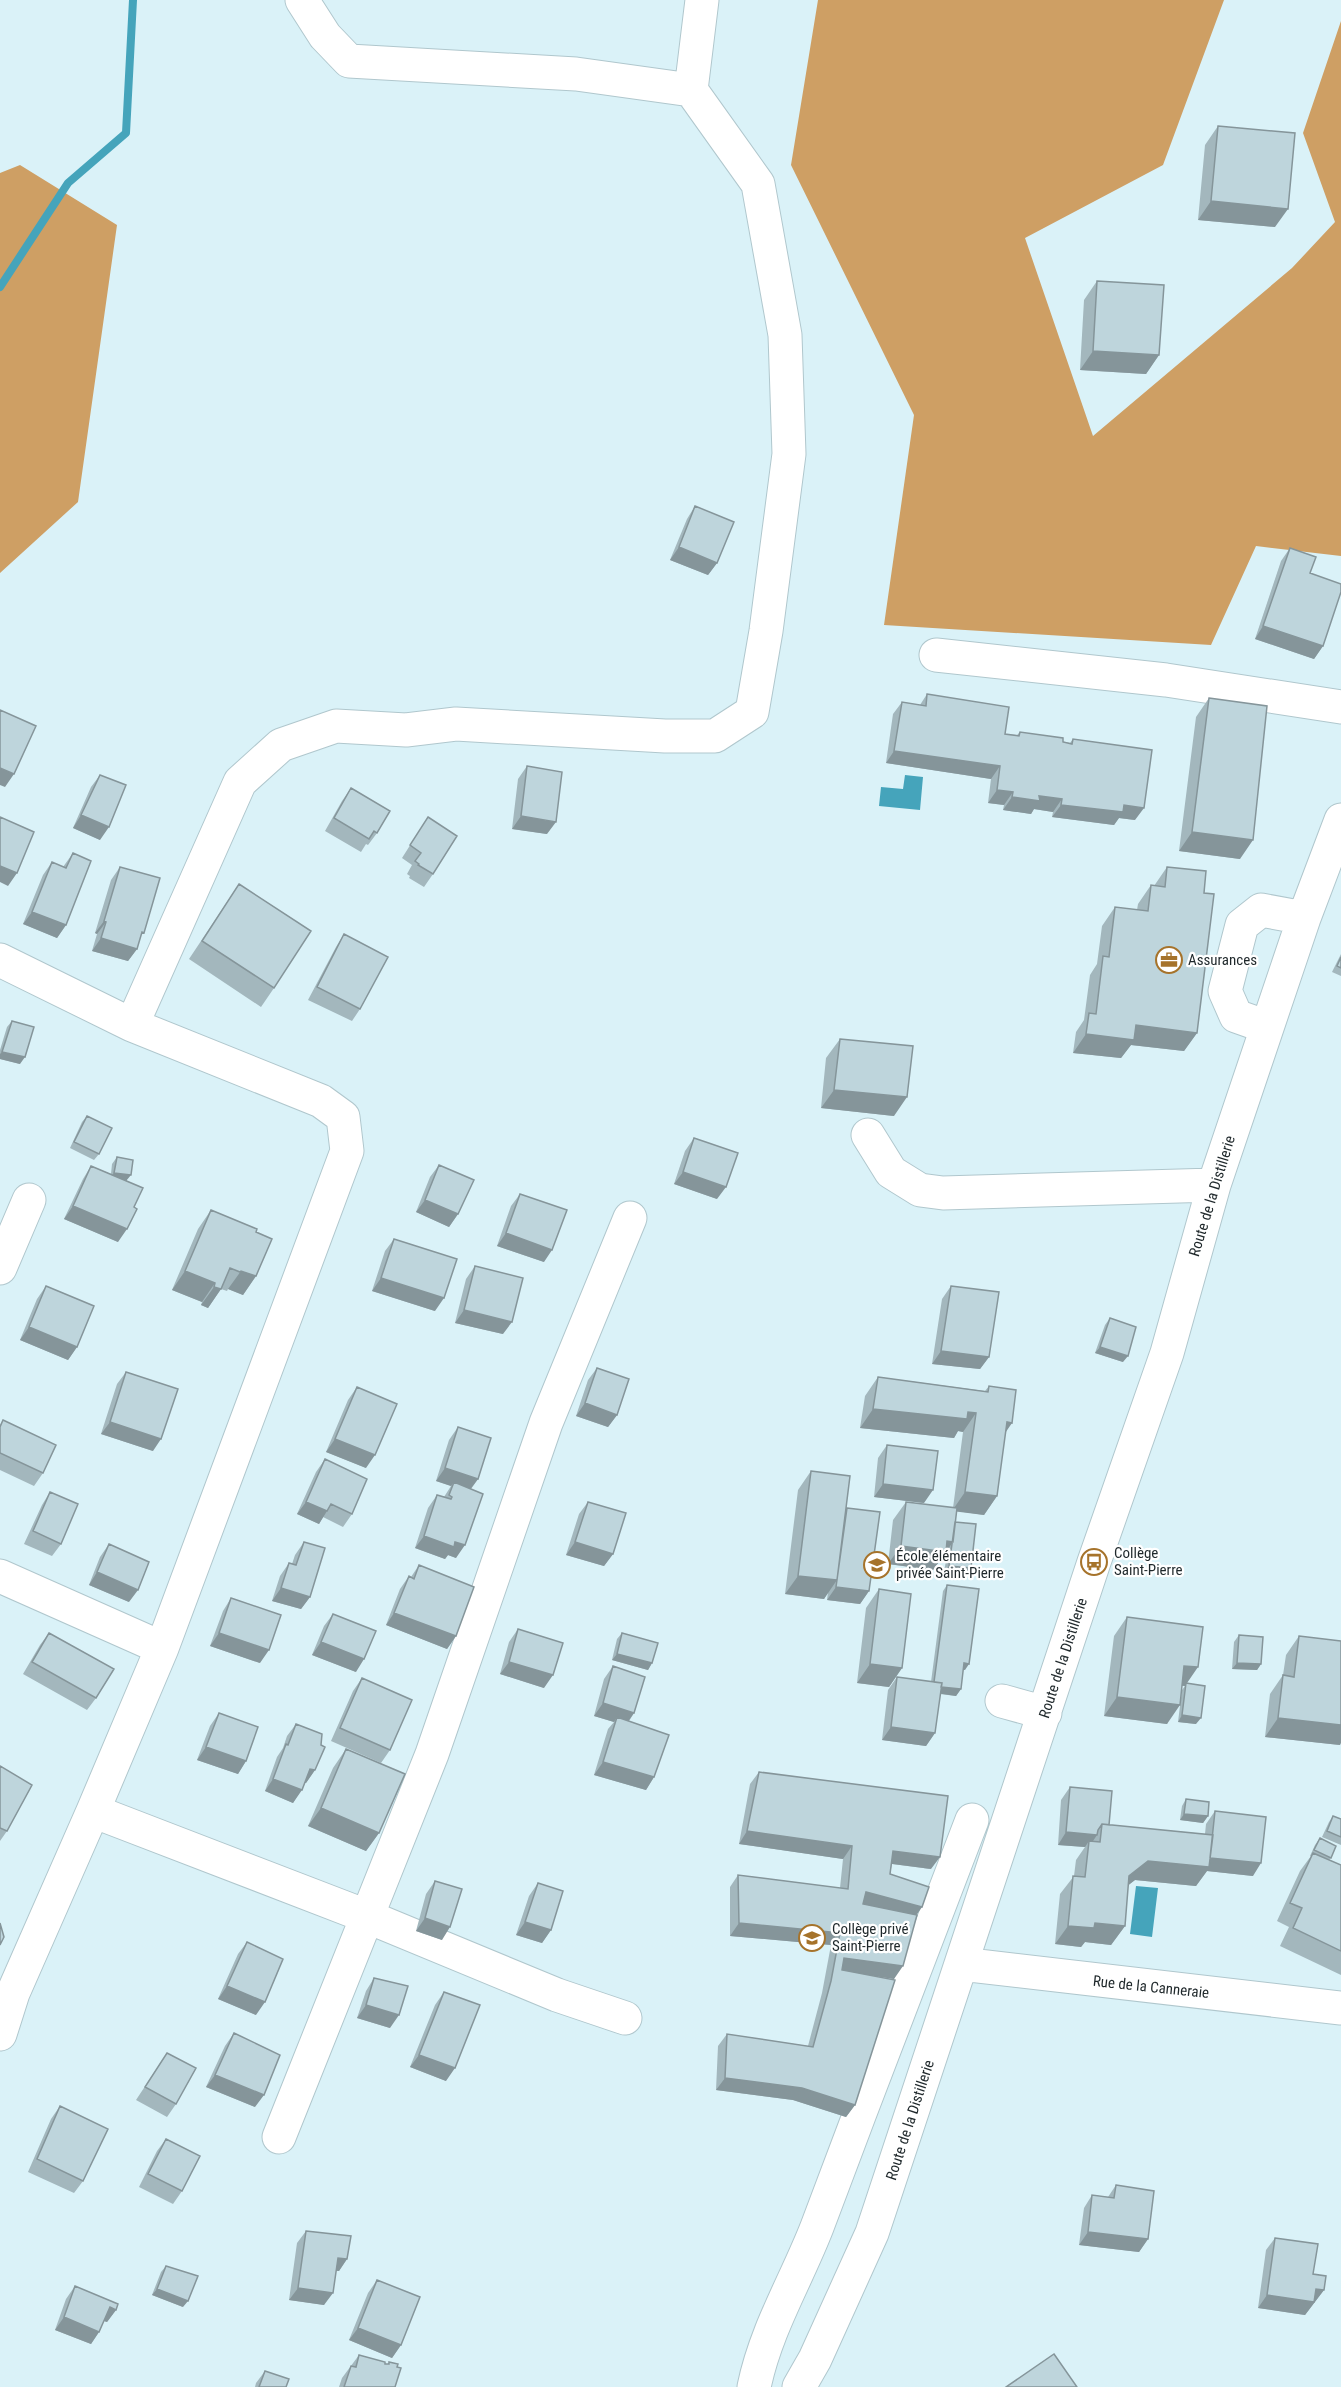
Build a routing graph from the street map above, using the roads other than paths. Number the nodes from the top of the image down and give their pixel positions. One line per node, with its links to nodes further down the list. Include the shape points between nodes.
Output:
1 (302, 0): 3 (street, via 349,62 576,74)
2 (702, 0): 3 (street)
3 (691, 90): 9 (street, via 758,184 785,335 789,454 752,712 715,736 456,724 406,730 336,726 281,745 240,782)
4 (936, 655): 5 (street, via 1166,680)
5 (1341, 707)
6 (1341, 820): 7 (street, Route de la Distillerie)
7 (1304, 918): 10 (street, Route de la Distillerie); 10 (street, via 1261,910 1242,925 1225,991 1236,1016)
8 (0, 960): 9 (street)
9 (132, 1025): 17 (street, via 321,1101 344,1117 347,1151)
10 (1267, 1027): 12 (street, Route de la Distillerie)
11 (868, 1135): 12 (street, via 891,1172 920,1190 943,1193)
12 (1214, 1185): 19 (street, Route de la Distillerie, via 1167,1353)
13 (30, 1200): 15 (street)
14 (630, 1218): 22 (street, via 546,1423 432,1754)
15 (0, 1268)
16 (0, 1576): 17 (street)
17 (162, 1648): 20 (street)
18 (1002, 1701): 19 (street)
19 (1045, 1713): 23 (street, Route de la Distillerie)
20 (93, 1811): 22 (street); 26 (street, via 13,1994)
21 (972, 1820): 28 (street, via 814,2234 761,2354)
22 (366, 1916): 25 (street, via 558,1995); 27 (street)
23 (961, 1964): 24 (street, Rue de la Canneraie); 29 (street, Route de la Distillerie, via 872,2233)
24 (1341, 2008)
25 (625, 2018)
26 (0, 2034)
27 (279, 2137)
28 (754, 2387)
29 (799, 2387)

